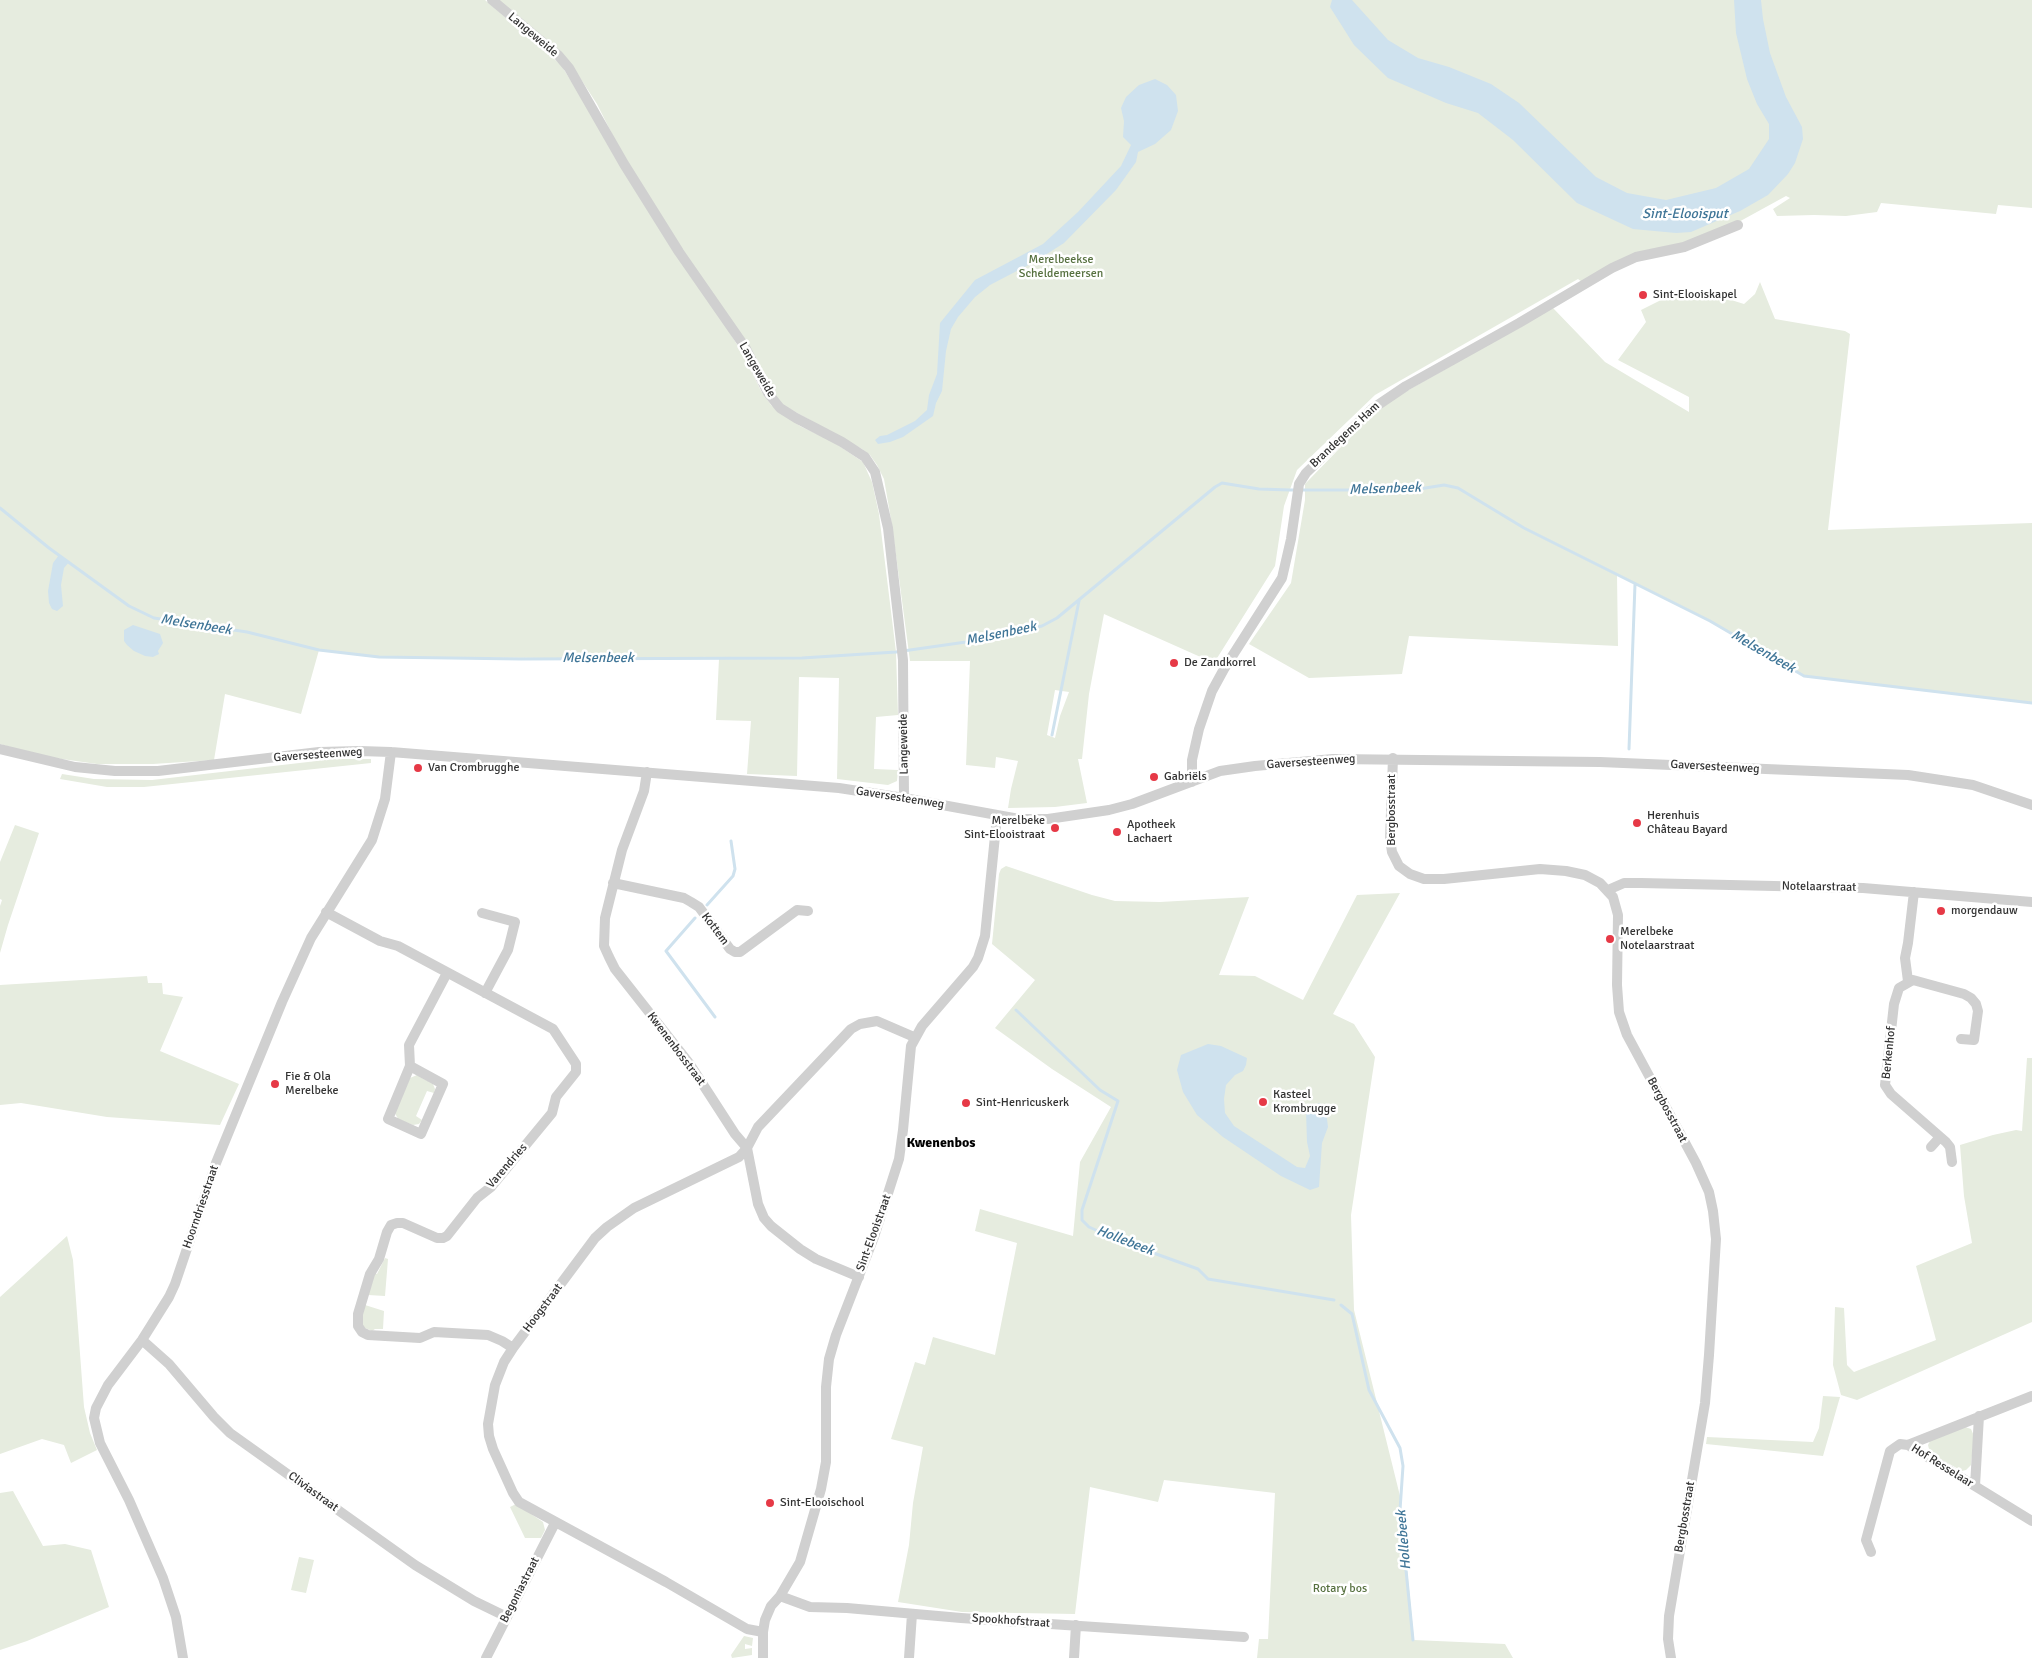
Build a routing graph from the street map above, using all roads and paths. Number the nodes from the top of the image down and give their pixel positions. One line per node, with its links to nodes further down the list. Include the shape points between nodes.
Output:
1 (492, 0): 8 (street, Langeweide, via 569,68 624,164 679,252 745,347 768,393 780,408 855,450 871,465 879,484 888,528 901,642)
2 (1738, 225): 7 (street, Brandegems Ham, via 1684,247 1636,258 1612,268 1406,386 1372,409 1306,473 1299,484 1282,578 1212,691 1199,728 1192,760)
3 (0, 749): 4 (street, Gaversesteenweg, via 75,767 115,772 320,752)
4 (391, 752): 6 (street, Gaversesteenweg); 16 (street, Hoorndriesstraat, via 385,799 372,840)
5 (1393, 758): 7 (street, Gaversesteenweg, via 1324,759 1254,766 1220,772); 9 (street, Gaversesteenweg, via 1600,762 1908,775 1973,785); 12 (street, Bergbosstraat, via 1390,839 1399,866 1410,874 1424,879 1444,879 1540,869 1566,871 1585,875)
6 (646, 772): 8 (street, Gaversesteenweg, via 839,788); 11 (street, Kwenenbosstraat, via 644,791)
7 (1192, 782): 10 (street, Gaversesteenweg, via 1132,804 1079,816 1019,819)
8 (904, 798): 10 (street, Gaversesteenweg)
9 (2032, 805)
10 (996, 816): 21 (street, Sint-Elooistraat, via 986,936 978,958)
11 (613, 883): 15 (street, Kottem, via 692,902 735,952 740,952 797,910); 26 (street, Kwenenbosstraat, via 603,931 609,958 689,1063)
12 (1608, 890): 13 (street, Notelaarstraat, via 1624,883 1641,883); 49 (street, Bergbosstraat, via 1618,915 1619,1012 1627,1035 1699,1170 1714,1211 1716,1239 1706,1389 1670,1607 1668,1639)
13 (1914, 892): 14 (street, Notelaarstraat); 19 (street, via 1905,958)
14 (2032, 902)
15 (808, 911)
16 (326, 912): 18 (street, Varendries); 29 (street, Hoorndriesstraat, via 282,1002 232,1121 175,1284)
17 (482, 913): 20 (street, via 515,922 508,950)
18 (447, 973): 20 (street, Varendries); 23 (street, via 409,1045)
19 (1908, 981): 22 (street, via 1971,998 1978,1011 1974,1040); 24 (street, Berkenhof, via 1899,988 1894,1004 1885,1085)
20 (484, 993): 30 (street, Varendries, via 554,1029 576,1064 576,1072 556,1097 552,1113 448,1236 437,1238 403,1223 392,1225 370,1274 357,1320 362,1332 368,1335 420,1338 434,1332 488,1335)
21 (914, 1037): 26 (street, Hoogstraat, via 877,1021 850,1029 758,1127); 28 (street, Sint-Elooistraat, via 908,1060 899,1158)
22 (1961, 1039)
23 (410, 1066): 23 (street, via 443,1084 422,1134 388,1119)
24 (1940, 1137): 25 (street); 27 (street, Berkenhof, via 1950,1147)
25 (1931, 1146)
26 (747, 1148): 28 (street, Kwenenbosstraat, via 758,1204 764,1218 816,1259); 30 (street, Hoogstraat, via 739,1157 634,1208 607,1227 595,1238)
27 (1952, 1162)
28 (859, 1277): 38 (street, Sint-Elooistraat, via 829,1359 826,1462 821,1489 800,1562)
29 (142, 1340): 40 (street, Cliviastraat, via 169,1364 230,1433 415,1566); 44 (street, Hoorndriesstraat, via 101,1395 94,1418 100,1444 163,1578 176,1617)
30 (513, 1348): 36 (street, Hoogstraat, via 495,1386 488,1424 493,1449 519,1502)
31 (2032, 1396): 32 (street)
32 (1979, 1416): 33 (street); 34 (street)
33 (1908, 1445): 34 (street, Hof Resselaar); 37 (street, Hof Resselaar, via 1900,1444 1890,1451 1866,1540)
34 (1974, 1486): 35 (street, Hof Resselaar)
35 (2032, 1521)
36 (555, 1523): 40 (street, Begoniastraat); 42 (street, Hoogstraat, via 591,1540 747,1629)
37 (1871, 1552)
38 (780, 1596): 39 (street, Spookhofstraat, via 810,1607); 42 (street, Sint-Elooistraat, via 771,1606)
39 (912, 1614): 41 (street, Spookhofstraat); 47 (street)
40 (506, 1617): 45 (street, Begoniastraat)
41 (1076, 1625): 43 (street, Spookhofstraat); 48 (street)
42 (763, 1632): 46 (street, Sint-Elooistraat)
43 (1244, 1637)
44 (183, 1658)
45 (486, 1658)
46 (763, 1658)
47 (909, 1658)
48 (1074, 1658)
49 (1671, 1658)

